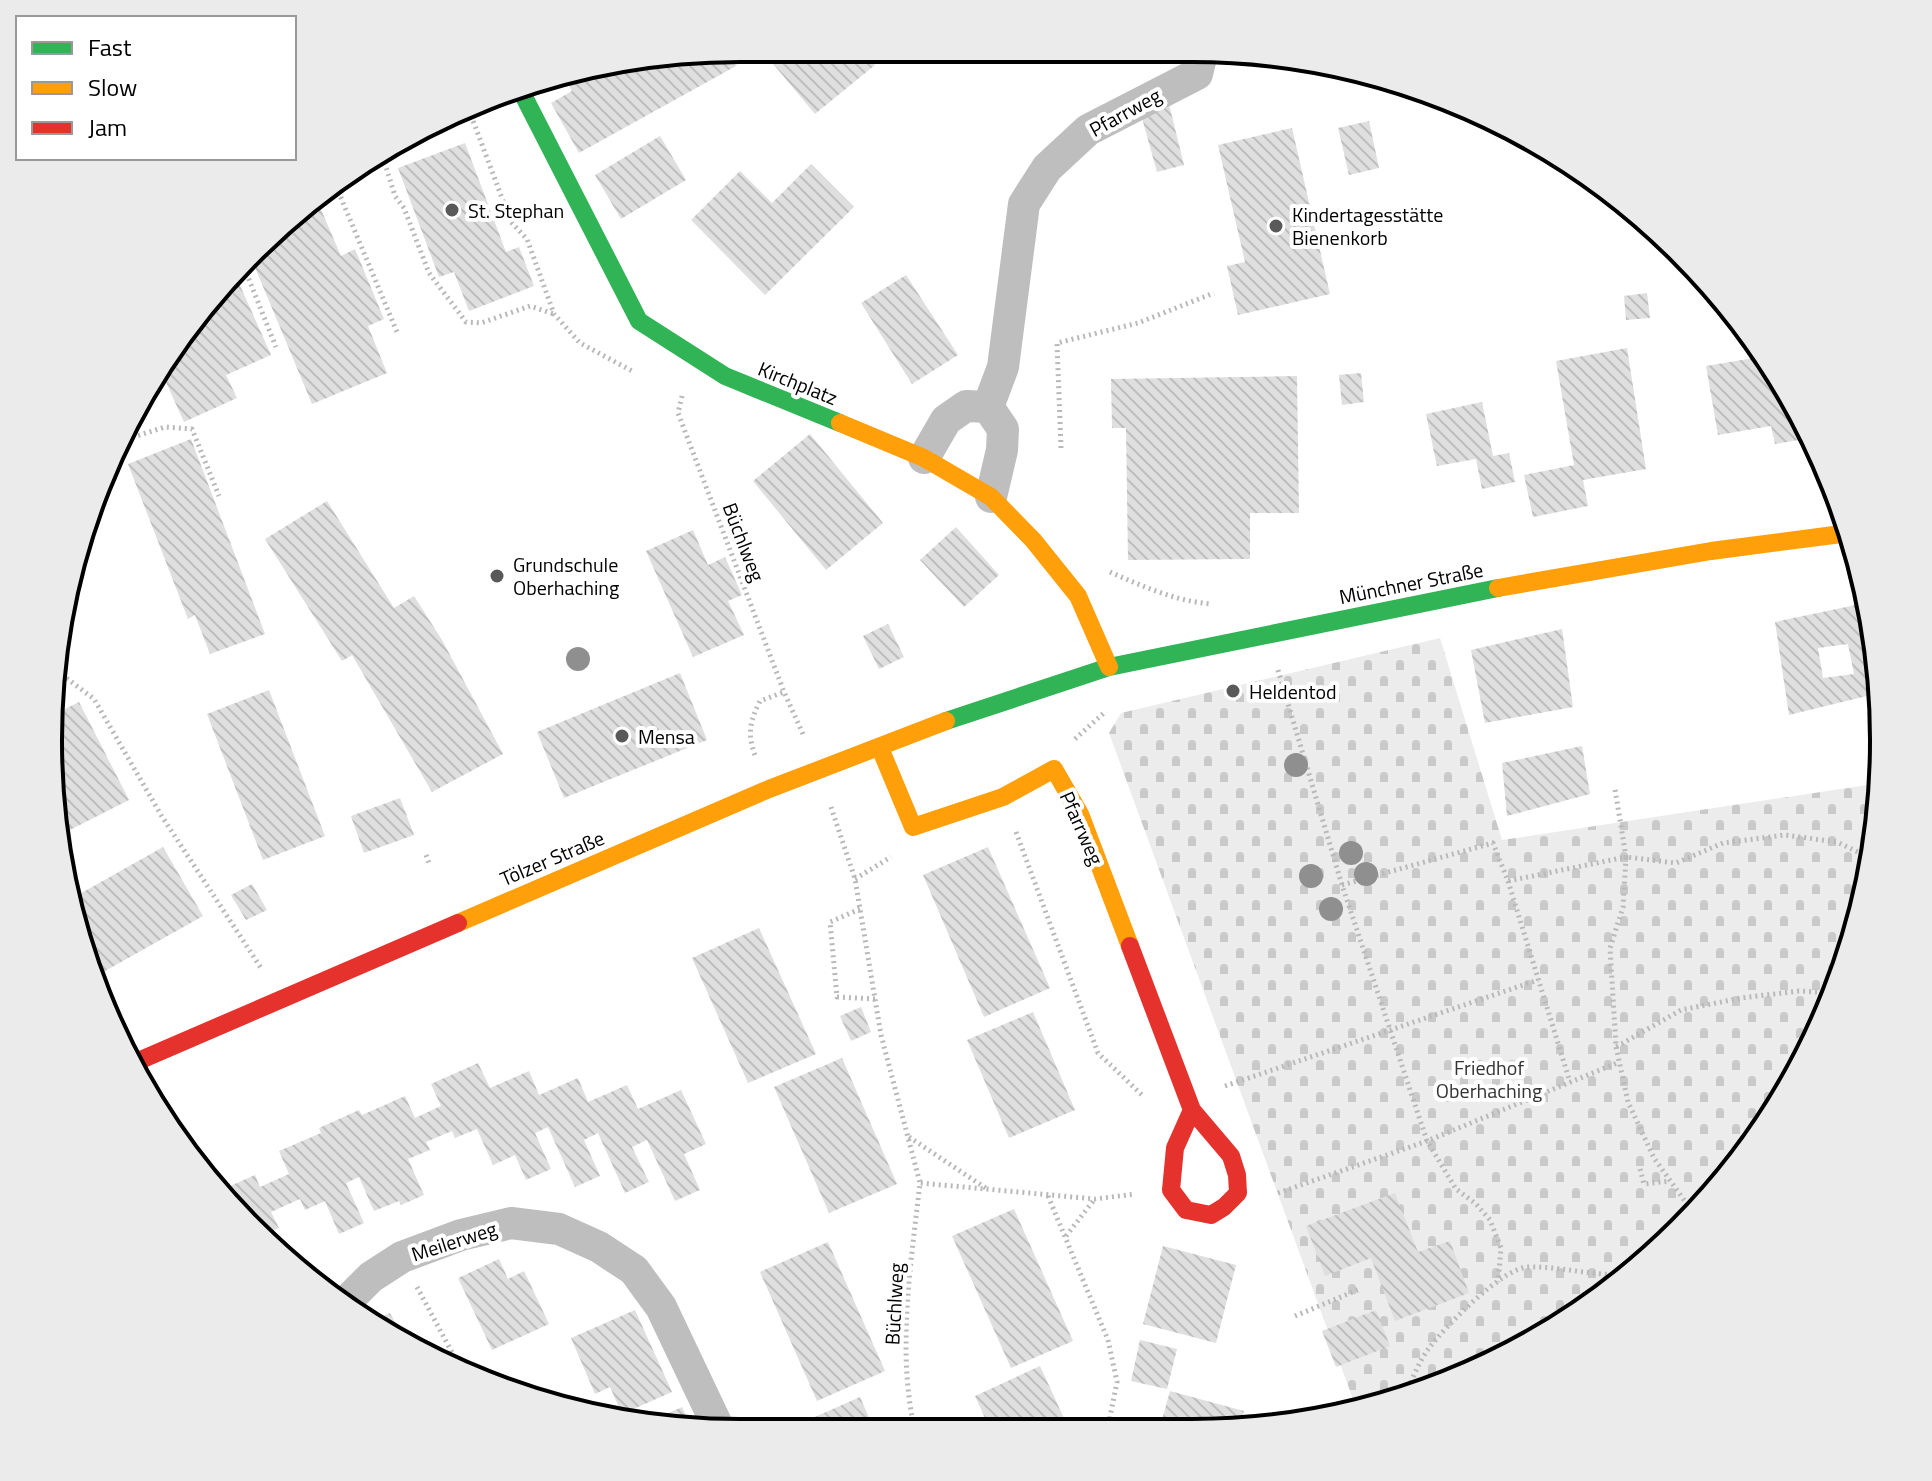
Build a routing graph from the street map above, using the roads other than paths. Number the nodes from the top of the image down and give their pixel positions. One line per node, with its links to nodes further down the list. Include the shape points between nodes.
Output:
1 (1200, 62): 3 (street, Pfarrweg, via 1197,74 1088,130 1047,168 1024,204 1003,367)
2 (524, 97): 4 (main road, Kirchplatz, via 639,321 725,376)
3 (988, 407): 4 (street, via 966,406 946,420); 5 (street, via 1003,429)
4 (924, 458): 5 (main road, Kirchplatz)
5 (991, 497): 7 (main road, Kirchplatz, via 1078,596)
6 (1838, 534): 7 (main road, Münchner Straße, via 1476,592)
7 (1109, 667): 8 (main road, Münchner Straße)
8 (989, 705): 9 (main road, Tölzer Straße)
9 (880, 748): 10 (main road, Tölzer Straße, via 769,789); 11 (main road, Pfarrweg, via 913,827 1003,797 1054,769 1080,814)
10 (142, 1059)
11 (1190, 1105): 11 (main road, Pfarrweg, via 1175,1148 1171,1190 1186,1210 1211,1215 1238,1193 1237,1175 1231,1156)
12 (352, 1296): 13 (street, Meilerweg, via 402,1257 461,1235 511,1223 559,1229 634,1270 661,1307)
13 (714, 1418)

